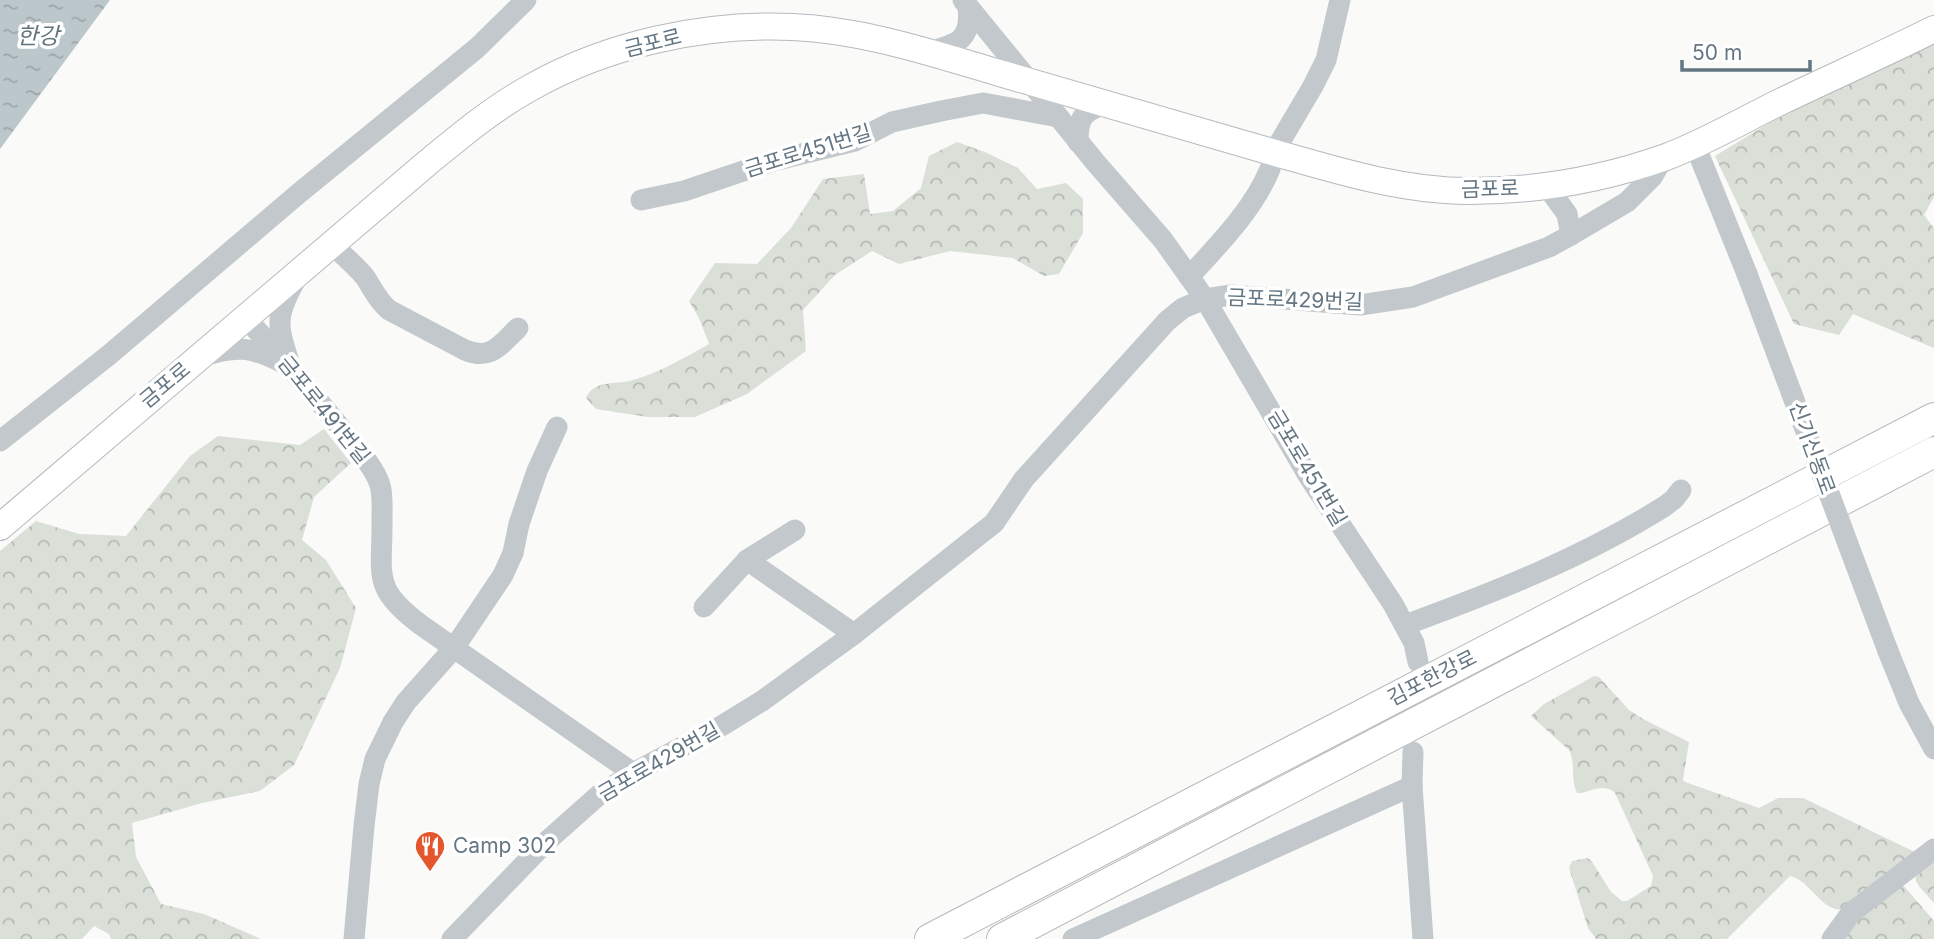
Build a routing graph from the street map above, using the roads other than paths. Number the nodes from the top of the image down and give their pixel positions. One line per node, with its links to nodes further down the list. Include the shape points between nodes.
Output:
1 (526, 0): 27 (street, via 477,48 109,355)
2 (1340, 0): 10 (street, via 1326,60)
3 (966, 4): 5 (street, via 970,23 961,40); 6 (street)
4 (1934, 29): 11 (main road, 금포로)
5 (928, 52): 6 (main road, 금포로); 17 (main road, 금포로, via 794,27 682,35 610,54 533,86 497,108)
6 (1029, 82): 7 (main road, 금포로); 8 (street, 금포로451번길)
7 (1107, 104): 9 (street, via 1089,109 1082,117); 14 (main road, 금포로, via 1383,181 1466,191)
8 (1058, 117): 9 (street, 금포로451번길); 15 (street, 금포로451번길, via 983,103 941,111 892,122 855,141)
9 (1078, 142): 19 (street, 금포로451번길)
10 (1280, 142)
11 (1695, 145): 12 (main road, 금포로); 38 (street, 신기신동로, bridge, via 1888,651)
12 (1664, 157): 14 (main road, 금포로, via 1608,174); 16 (street, 금포로429번길, via 1627,202)
13 (1270, 169): 19 (street, via 1241,216)
14 (1546, 185): 16 (street, via 1567,214)
15 (641, 200)
16 (1571, 235): 20 (street, 금포로429번길, via 1413,297 1387,302 1331,304 1231,295)
17 (331, 244): 18 (main road, 금포로); 22 (street, via 355,266 389,310 465,351 488,354)
18 (300, 271): 21 (main road, 금포로); 24 (street, via 279,316)
19 (1189, 277): 20 (street, 금포로451번길)
20 (1205, 299): 34 (street, 금포로451번길, via 1309,477); 35 (street, 금포로429번길, via 1167,321 1024,479 994,523)
21 (245, 317): 23 (main road, 금포로); 24 (street, 금포로491번길)
22 (518, 328)
23 (198, 358): 24 (street, via 238,348 263,353); 30 (main road, 금포로)
24 (290, 368): 36 (street, 금포로491번길, via 366,461 380,486 382,570 390,598)
25 (1934, 418): 45 (highway, 김포한강로)
26 (557, 427): 36 (street, via 537,471 509,563)
27 (0, 440)
28 (1934, 452): 46 (highway, 김포한강로)
29 (1681, 490): 34 (street, via 1665,506 1591,548)
30 (0, 527)
31 (795, 530): 32 (street)
32 (747, 560): 33 (street); 35 (street)
33 (704, 607)
34 (1405, 625): 37 (street, 금포로451번길)
35 (854, 634): 40 (street, 금포로429번길, via 762,701)
36 (454, 648): 40 (street, 금포로491번길); 43 (street, via 406,702 375,759)
37 (1418, 662)
38 (1934, 749)
39 (1413, 752): 41 (street)
40 (633, 773): 44 (street, 금포로429번길, via 574,816)
41 (1412, 786): 47 (street); 48 (street)
42 (1934, 849): 49 (street, via 1851,913)
43 (354, 939)
44 (452, 939)
45 (930, 939)
46 (1002, 939)
47 (1073, 939)
48 (1423, 939)
49 (1832, 939)

